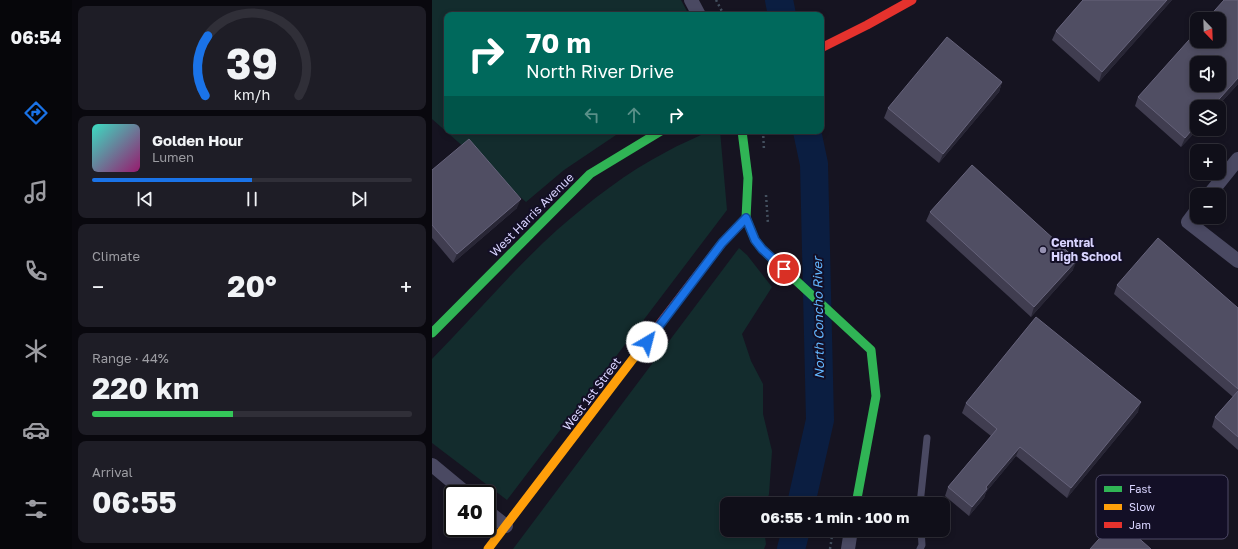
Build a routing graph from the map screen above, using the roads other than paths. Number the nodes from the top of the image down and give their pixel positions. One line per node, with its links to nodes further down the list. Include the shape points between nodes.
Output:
1 (691, 0): 3 (street)
2 (912, 0): 4 (street)
3 (697, 12)
4 (824, 46)
5 (656, 134): 12 (street, West Harris Avenue, via 590,174)
6 (742, 134): 9 (street, via 748,178)
7 (1238, 159): 8 (street)
8 (1215, 188)
9 (746, 218): 16 (street, via 755,240 762,249 871,350 876,396); 19 (street, West 1st Street, via 722,243)
10 (1191, 224): 11 (street)
11 (1238, 261)
12 (432, 333)
13 (927, 438): 17 (lane)
14 (432, 465): 15 (street)
15 (456, 485)
16 (857, 497)
17 (921, 497)
18 (496, 518): 19 (street)
19 (506, 526): 22 (street, West 1st Street)
20 (850, 537): 23 (street)
21 (921, 537): 24 (lane)
22 (488, 549)
23 (848, 549)
24 (920, 549)

